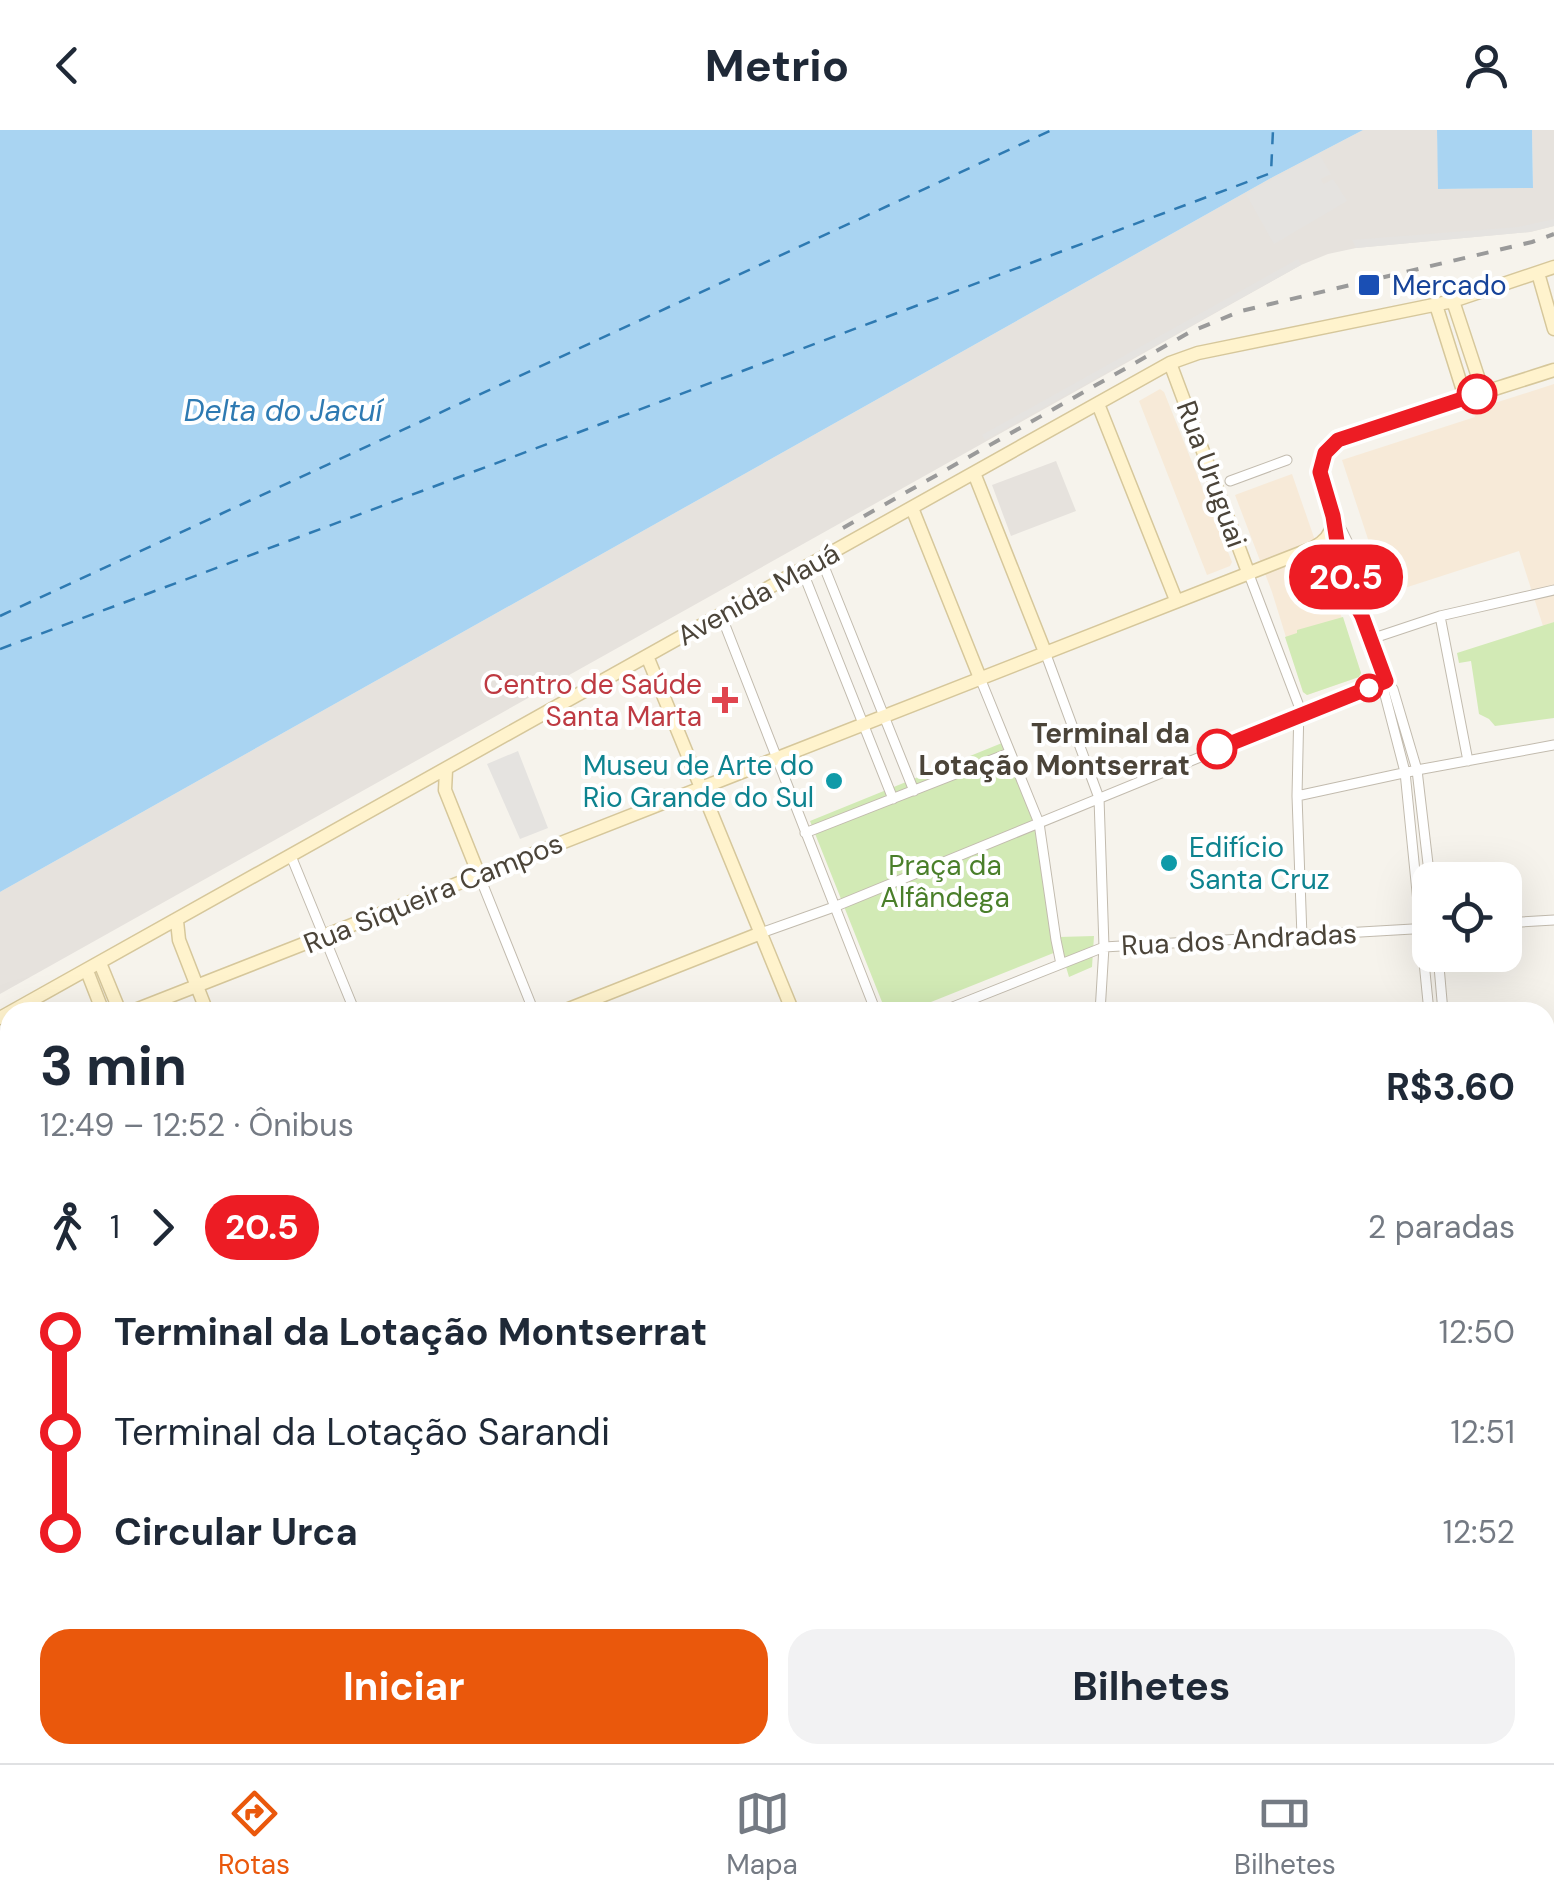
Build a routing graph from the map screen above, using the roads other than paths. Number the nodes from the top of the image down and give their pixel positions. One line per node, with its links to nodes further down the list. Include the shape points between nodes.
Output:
1 (1554, 266): 2 (main road, Avenida Mauá)
2 (1538, 274): 3 (main road, Avenida Mauá); 5 (main road)
3 (1453, 301): 4 (main road, Avenida Mauá); 8 (main road)
4 (1436, 305): 6 (main road, Avenida Mauá); 9 (main road)
5 (1554, 329)
6 (1170, 363): 10 (main road, Avenida Mauá); 18 (main road, Rua Uruguai)
7 (1554, 370): 8 (main road)
8 (1483, 392): 9 (main road)
9 (1465, 397): 15 (main road, via 1338,440 1320,472)
10 (1098, 404): 12 (main road, Avenida Mauá); 20 (main road)
11 (1287, 460): 13 (street)
12 (974, 473): 14 (main road, Avenida Mauá); 24 (main road)
13 (1230, 481)
14 (912, 508): 16 (main road, Avenida Mauá); 26 (main road)
15 (1333, 516): 18 (main road, Rua Siqueira Campos, via 1321,543); 23 (street, via 1350,594)
16 (821, 559): 17 (main road, Avenida Mauá); 28 (street)
17 (802, 570): 21 (main road, Avenida Mauá); 30 (street)
18 (1248, 572): 20 (main road, Rua Siqueira Campos); 29 (street, Rua Uruguai)
19 (1554, 590): 22 (street)
20 (1176, 600): 24 (main road, Rua Siqueira Campos)
21 (721, 615): 25 (main road, Avenida Mauá); 35 (street)
22 (1440, 616): 23 (street); 36 (street)
23 (1371, 639): 27 (street)
24 (1044, 652): 26 (main road, Rua Siqueira Campos); 45 (street)
25 (648, 656): 38 (main road, Avenida Mauá); 42 (main road)
26 (980, 678): 28 (main road, Rua Siqueira Campos); 34 (street)
27 (1386, 681): 29 (street); 39 (street); 40 (street)
28 (883, 716): 30 (main road, Rua Siqueira Campos); 31 (street)
29 (1298, 718): 44 (street, Rua Uruguai); 45 (street)
30 (863, 724): 33 (street); 35 (main road, Rua Siqueira Campos)
31 (894, 743): 33 (street); 37 (street)
32 (1554, 745): 36 (street)
33 (874, 751): 41 (street)
34 (1010, 753): 43 (street); 47 (street)
35 (776, 758): 42 (main road, Rua Siqueira Campos); 48 (street)
36 (1468, 761): 39 (street)
37 (904, 767): 41 (street); 43 (street)
38 (446, 770): 49 (main road, Avenida Mauá); 52 (main road, via 445,790)
39 (1417, 770): 40 (street); 51 (street)
40 (1405, 772): 44 (street); 50 (street)
41 (883, 774): 46 (street)
42 (701, 787): 52 (main road, Rua Siqueira Campos); 58 (main road)
43 (914, 791): 46 (street)
44 (1297, 796): 60 (street, Rua Uruguai)
45 (1098, 798): 47 (street); 61 (street)
46 (893, 799): 48 (street)
47 (1038, 823): 53 (street); 63 (street)
48 (805, 834): 53 (street)
49 (291, 856): 55 (main road, Avenida Mauá); 59 (street)
50 (1419, 862)
51 (1428, 862)
52 (479, 875): 59 (main road, Rua Siqueira Campos); 74 (street)
53 (834, 907): 58 (street); 77 (street)
54 (1554, 920): 56 (street)
55 (177, 921): 62 (main road, Avenida Mauá); 67 (main road)
56 (1522, 922)
57 (1412, 929): 60 (street, Rua dos Andradas)
58 (761, 933): 75 (main road); 76 (main road)
59 (324, 936): 67 (main road, Rua Siqueira Campos); 73 (street)
60 (1302, 937): 61 (street, Rua dos Andradas)
61 (1104, 947): 63 (street, Rua dos Andradas); 79 (street)
62 (100, 963): 64 (main road, Avenida Mauá); 70 (main road)
63 (1062, 964): 78 (street, Rua dos Andradas)
64 (86, 971): 68 (main road, Avenida Mauá); 69 (main road)
65 (1427, 972): 80 (street)
66 (1440, 972): 81 (street)
67 (197, 986): 71 (main road, Rua Siqueira Campos); 72 (main road)
68 (29, 1002)
69 (99, 1002)
70 (116, 1002)
71 (156, 1002)
72 (203, 1002)
73 (350, 1002)
74 (530, 1002)
75 (586, 1002)
76 (789, 1002)
77 (872, 1002)
78 (965, 1002)
79 (1101, 1002)
80 (1428, 1002)
81 (1442, 1002)

